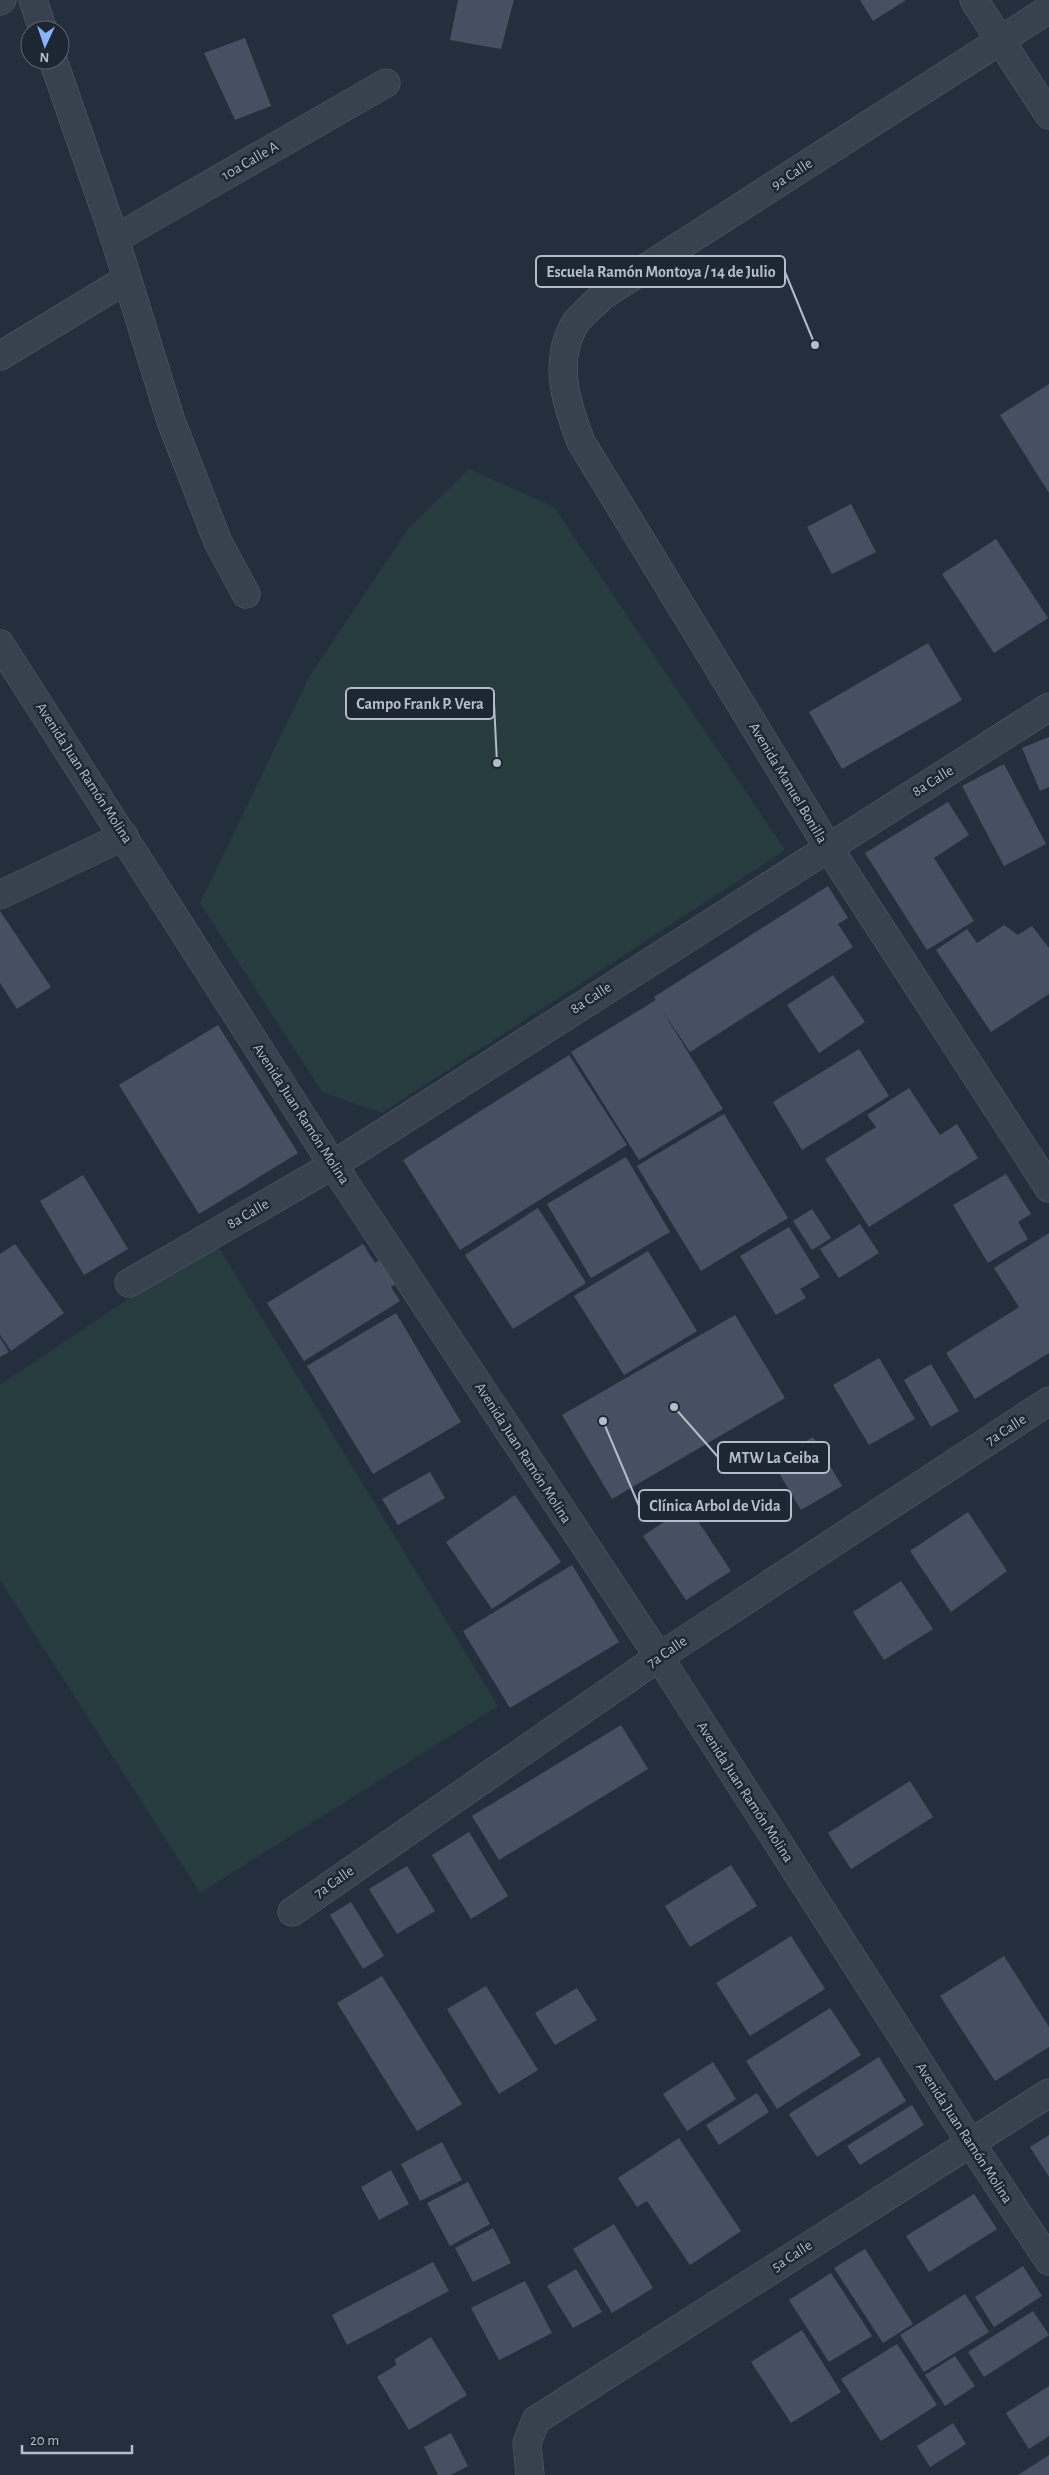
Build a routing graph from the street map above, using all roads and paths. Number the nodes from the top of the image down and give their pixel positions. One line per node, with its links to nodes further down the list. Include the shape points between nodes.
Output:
1 (33, 0): 4 (street)
2 (974, 0): 5 (street)
3 (1049, 9): 5 (street, 9a Calle)
4 (40, 20)
5 (1000, 40): 8 (street); 12 (street, 9a Calle, via 602,296 573,327)
6 (57, 70): 9 (street)
7 (386, 83): 9 (street, 10a Calle A)
8 (1049, 115)
9 (115, 239): 10 (street)
10 (127, 279): 11 (street); 13 (street, via 171,421 218,542)
11 (0, 356)
12 (562, 362): 17 (street, Avenida Manuel Bonilla, via 567,405 581,442)
13 (246, 594)
14 (0, 644): 16 (street, Avenida Juan Ramón Molina)
15 (1049, 707): 17 (street, 8a Calle)
16 (124, 836): 18 (street); 19 (street, Avenida Juan Ramón Molina)
17 (828, 847): 19 (street, 8a Calle); 20 (street, Avenida Manuel Bonilla)
18 (0, 895)
19 (333, 1165): 21 (street, 8a Calle); 23 (street, Avenida Juan Ramón Molina)
20 (1049, 1188)
21 (129, 1283)
22 (1049, 1402): 23 (street, 7a Calle)
23 (658, 1658): 24 (street, 7a Calle); 26 (street, Avenida Juan Ramón Molina)
24 (292, 1912)
25 (1049, 2093): 26 (street, 5a Calle)
26 (970, 2142): 27 (street, Avenida Juan Ramón Molina); 28 (street, 5a Calle, via 536,2420 527,2443)
27 (1049, 2261)
28 (530, 2475)

